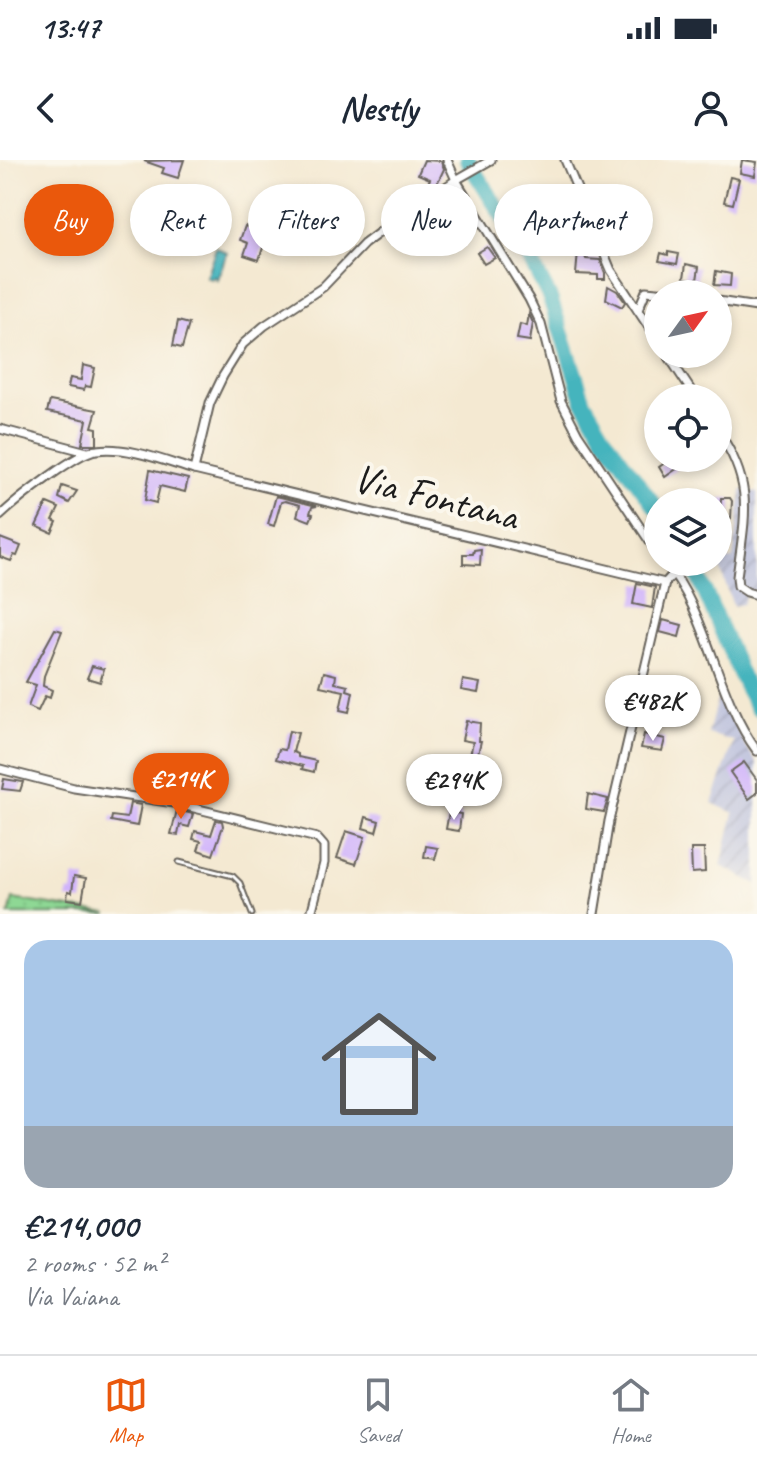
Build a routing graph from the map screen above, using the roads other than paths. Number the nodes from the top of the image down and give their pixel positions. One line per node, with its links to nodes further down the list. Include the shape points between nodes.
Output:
1 (447, 160): 4 (street)
2 (491, 160): 4 (street)
3 (565, 160): 8 (street, via 611,270)
4 (458, 179): 13 (street, via 364,244 323,287 243,344 210,403); 15 (street, via 541,324 561,401 578,434)
5 (644, 296): 8 (street)
6 (732, 303): 7 (street)
7 (757, 307)
8 (638, 310): 9 (street)
9 (644, 319)
10 (0, 429): 11 (street)
11 (87, 452): 13 (street, Via Fontana, via 136,453); 14 (street)
12 (732, 452): 19 (street, via 746,498 738,586)
13 (194, 470): 18 (street, Via Fontana)
14 (0, 516)
15 (644, 533)
16 (671, 576): 18 (street)
17 (676, 576): 20 (street)
18 (665, 583): 25 (street, via 614,794)
19 (757, 595)
20 (757, 751)
21 (0, 769): 24 (street, via 317,838 325,850)
22 (179, 862): 23 (lane, via 233,876)
23 (252, 914)
24 (311, 914)
25 (594, 914)

